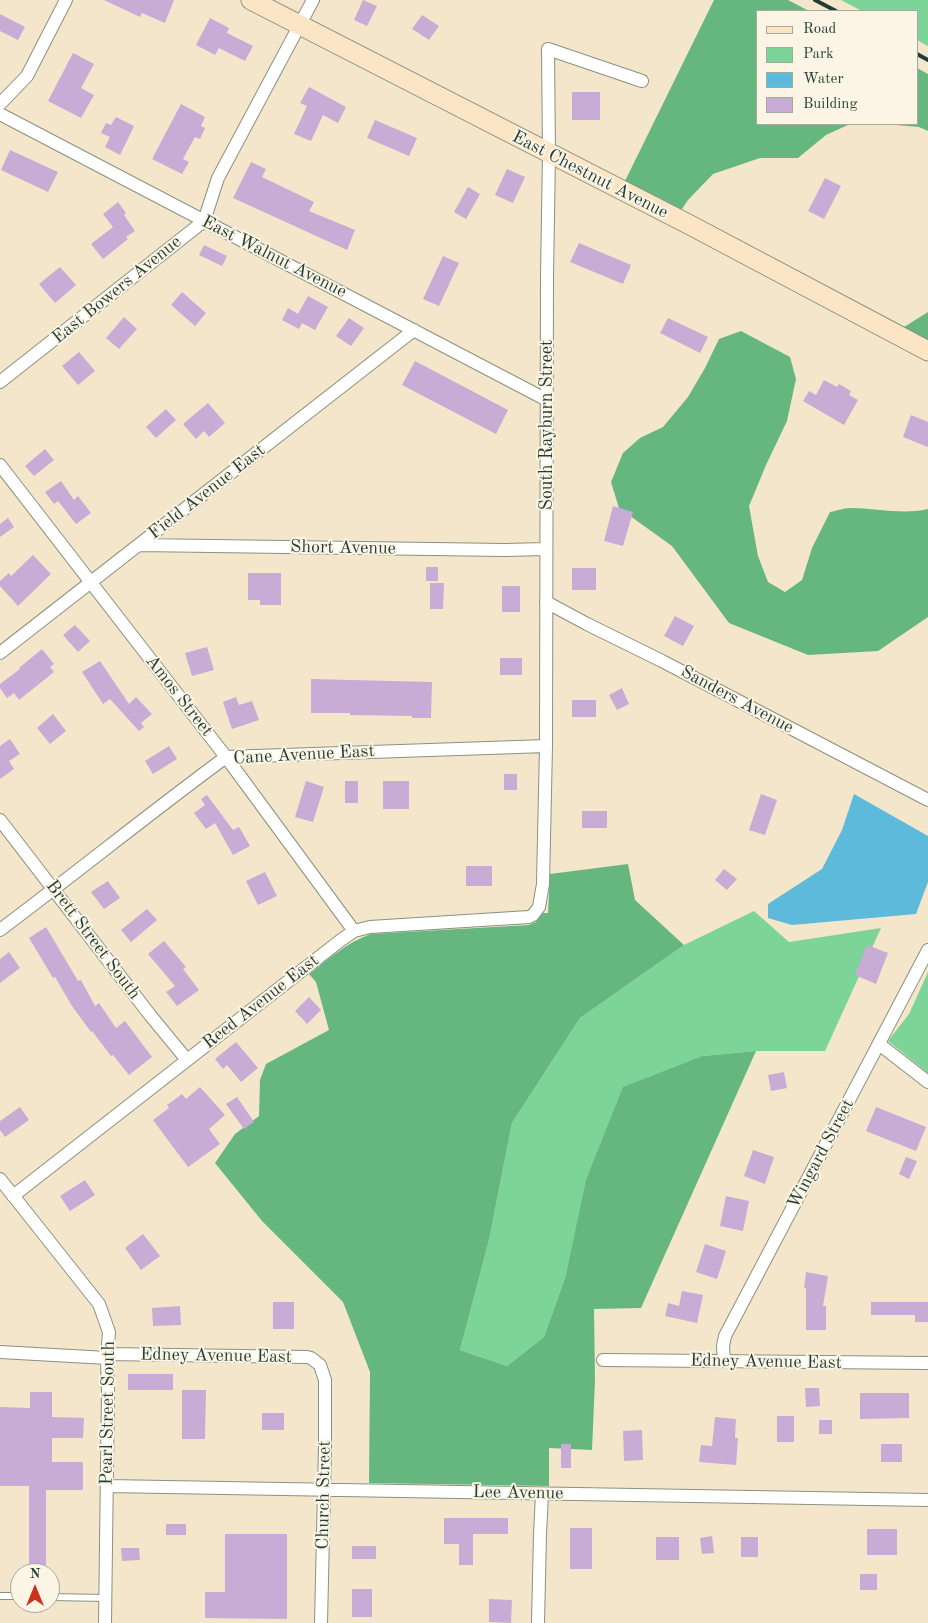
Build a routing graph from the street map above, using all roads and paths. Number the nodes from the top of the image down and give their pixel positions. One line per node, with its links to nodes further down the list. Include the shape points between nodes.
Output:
1 (66, 0): 6 (street, via 27,76)
2 (251, 0): 4 (street, East Chestnut Avenue)
3 (313, 0): 4 (street)
4 (299, 24): 8 (street, East Chestnut Avenue); 9 (street, via 218,178)
5 (642, 81): 8 (street, South Rayburn Street, via 548,50)
6 (0, 104)
7 (0, 114): 9 (street, East Walnut Avenue)
8 (549, 154): 11 (street, East Chestnut Avenue); 13 (street, South Rayburn Street)
9 (204, 221): 10 (street, East Walnut Avenue); 12 (street, East Bowers Avenue)
10 (414, 330): 13 (street, East Walnut Avenue); 15 (street, Field Avenue East)
11 (928, 351)
12 (0, 382)
13 (547, 400): 16 (street, South Rayburn Street)
14 (0, 464): 17 (street, Amos Street)
15 (139, 545): 16 (street, Short Avenue); 17 (street, Field Avenue East)
16 (546, 549): 18 (street, South Rayburn Street)
17 (91, 582): 19 (street, Field Avenue East); 21 (street, Amos Street)
18 (546, 602): 20 (street, South Rayburn Street); 22 (street, Sanders Avenue)
19 (0, 653)
20 (546, 746): 21 (street, Cane Avenue East); 25 (street, South Rayburn Street)
21 (226, 757): 24 (street, Cane Avenue East); 27 (street, Amos Street)
22 (928, 800)
23 (0, 820): 24 (street, Brett Street South)
24 (55, 889): 26 (street, Cane Avenue East); 30 (street, Brett Street South)
25 (541, 899): 27 (street, Reed Avenue East, via 539,907 529,917 370,927)
26 (0, 930)
27 (354, 932): 30 (street, Reed Avenue East)
28 (928, 950): 29 (street, Wingard Street)
29 (879, 1044): 31 (street); 37 (street, Wingard Street, via 725,1336)
30 (187, 1060): 33 (street, Reed Avenue East)
31 (928, 1082)
32 (0, 1179): 33 (street, Pearl Street South)
33 (7, 1195): 35 (street, Pearl Street South, via 99,1304 109,1332)
34 (0, 1352): 35 (street, Edney Avenue East)
35 (107, 1356): 39 (street, Edney Avenue East, via 307,1357); 40 (street, Pearl Street South)
36 (603, 1360): 37 (street, Edney Avenue East)
37 (724, 1362): 38 (street, Edney Avenue East)
38 (928, 1363)
39 (321, 1367): 41 (street, Church Street, via 325,1380)
40 (107, 1486): 41 (street, Lee Avenue); 45 (street, Pearl Street South)
41 (324, 1490): 42 (street, Lee Avenue); 47 (street, Church Street)
42 (542, 1494): 43 (street, Lee Avenue); 48 (street)
43 (928, 1500)
44 (60, 1597): 45 (lane)
45 (106, 1598): 46 (street, Pearl Street South)
46 (105, 1623)
47 (321, 1623)
48 (538, 1623)

